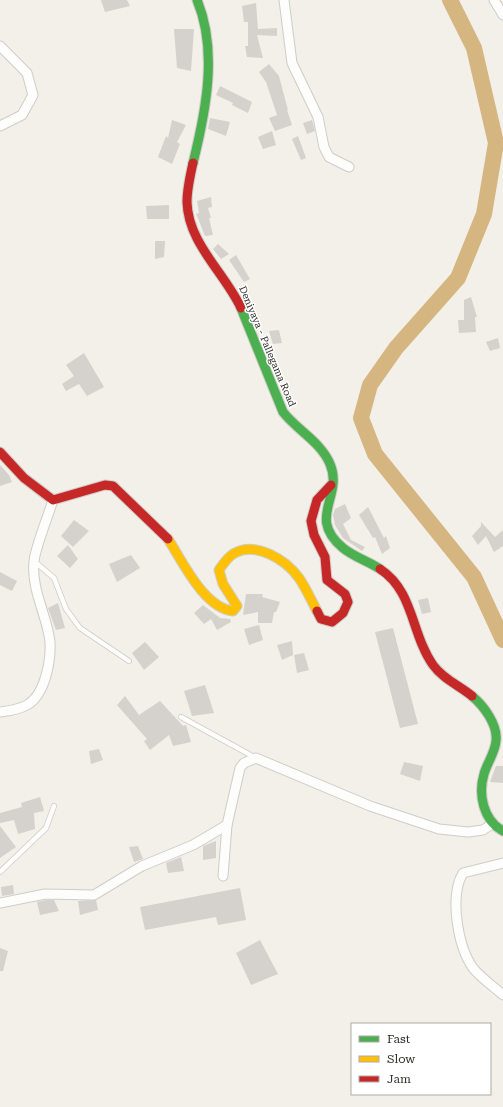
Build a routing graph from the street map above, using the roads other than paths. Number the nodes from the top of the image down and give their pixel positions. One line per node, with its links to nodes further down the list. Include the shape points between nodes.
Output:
1 (197, 0): 9 (main road, Deniyaya - Pallegama Road, via 204,11 206,23 207,85 188,189 189,217 196,240 222,272 234,294 283,411 329,461)
2 (284, 0): 7 (street, via 292,63 318,117 324,147 329,157)
3 (494, 0): 4 (street)
4 (503, 14)
5 (0, 46): 6 (street, via 27,73 33,95 22,115)
6 (0, 126)
7 (349, 167)
8 (0, 452): 10 (main road, via 15,471)
9 (335, 484): 10 (main road, via 325,489 315,504 310,520 313,534 325,556 327,580 345,594 348,602 343,613 332,622 321,619 295,573 275,557 249,548 234,552 224,560 219,570 223,584 237,606 233,610 224,610 208,598 166,537 113,486 105,485); 17 (main road, via 325,518 331,536 341,548 392,577 400,587 426,653 435,667 481,704 489,717 497,739 481,787 482,803)
10 (53, 500): 11 (street)
11 (34, 561): 12 (lane, via 54,578 66,609 80,628); 13 (street, via 36,588 50,642 48,665 43,687 28,705)
12 (129, 661)
13 (0, 712)
14 (180, 717): 15 (lane)
15 (256, 758): 17 (street, via 370,806 439,829 468,832 483,830); 18 (street, via 244,763 240,768)
16 (54, 806): 21 (lane, via 46,828)
17 (492, 824): 19 (main road)
18 (227, 825): 22 (street); 23 (street, via 193,845 142,866 94,895 45,894)
19 (503, 831)
20 (503, 862): 24 (street, via 463,873 457,882 456,917 468,959 474,969)
21 (0, 872)
22 (223, 876)
23 (0, 903)
24 (503, 995)

